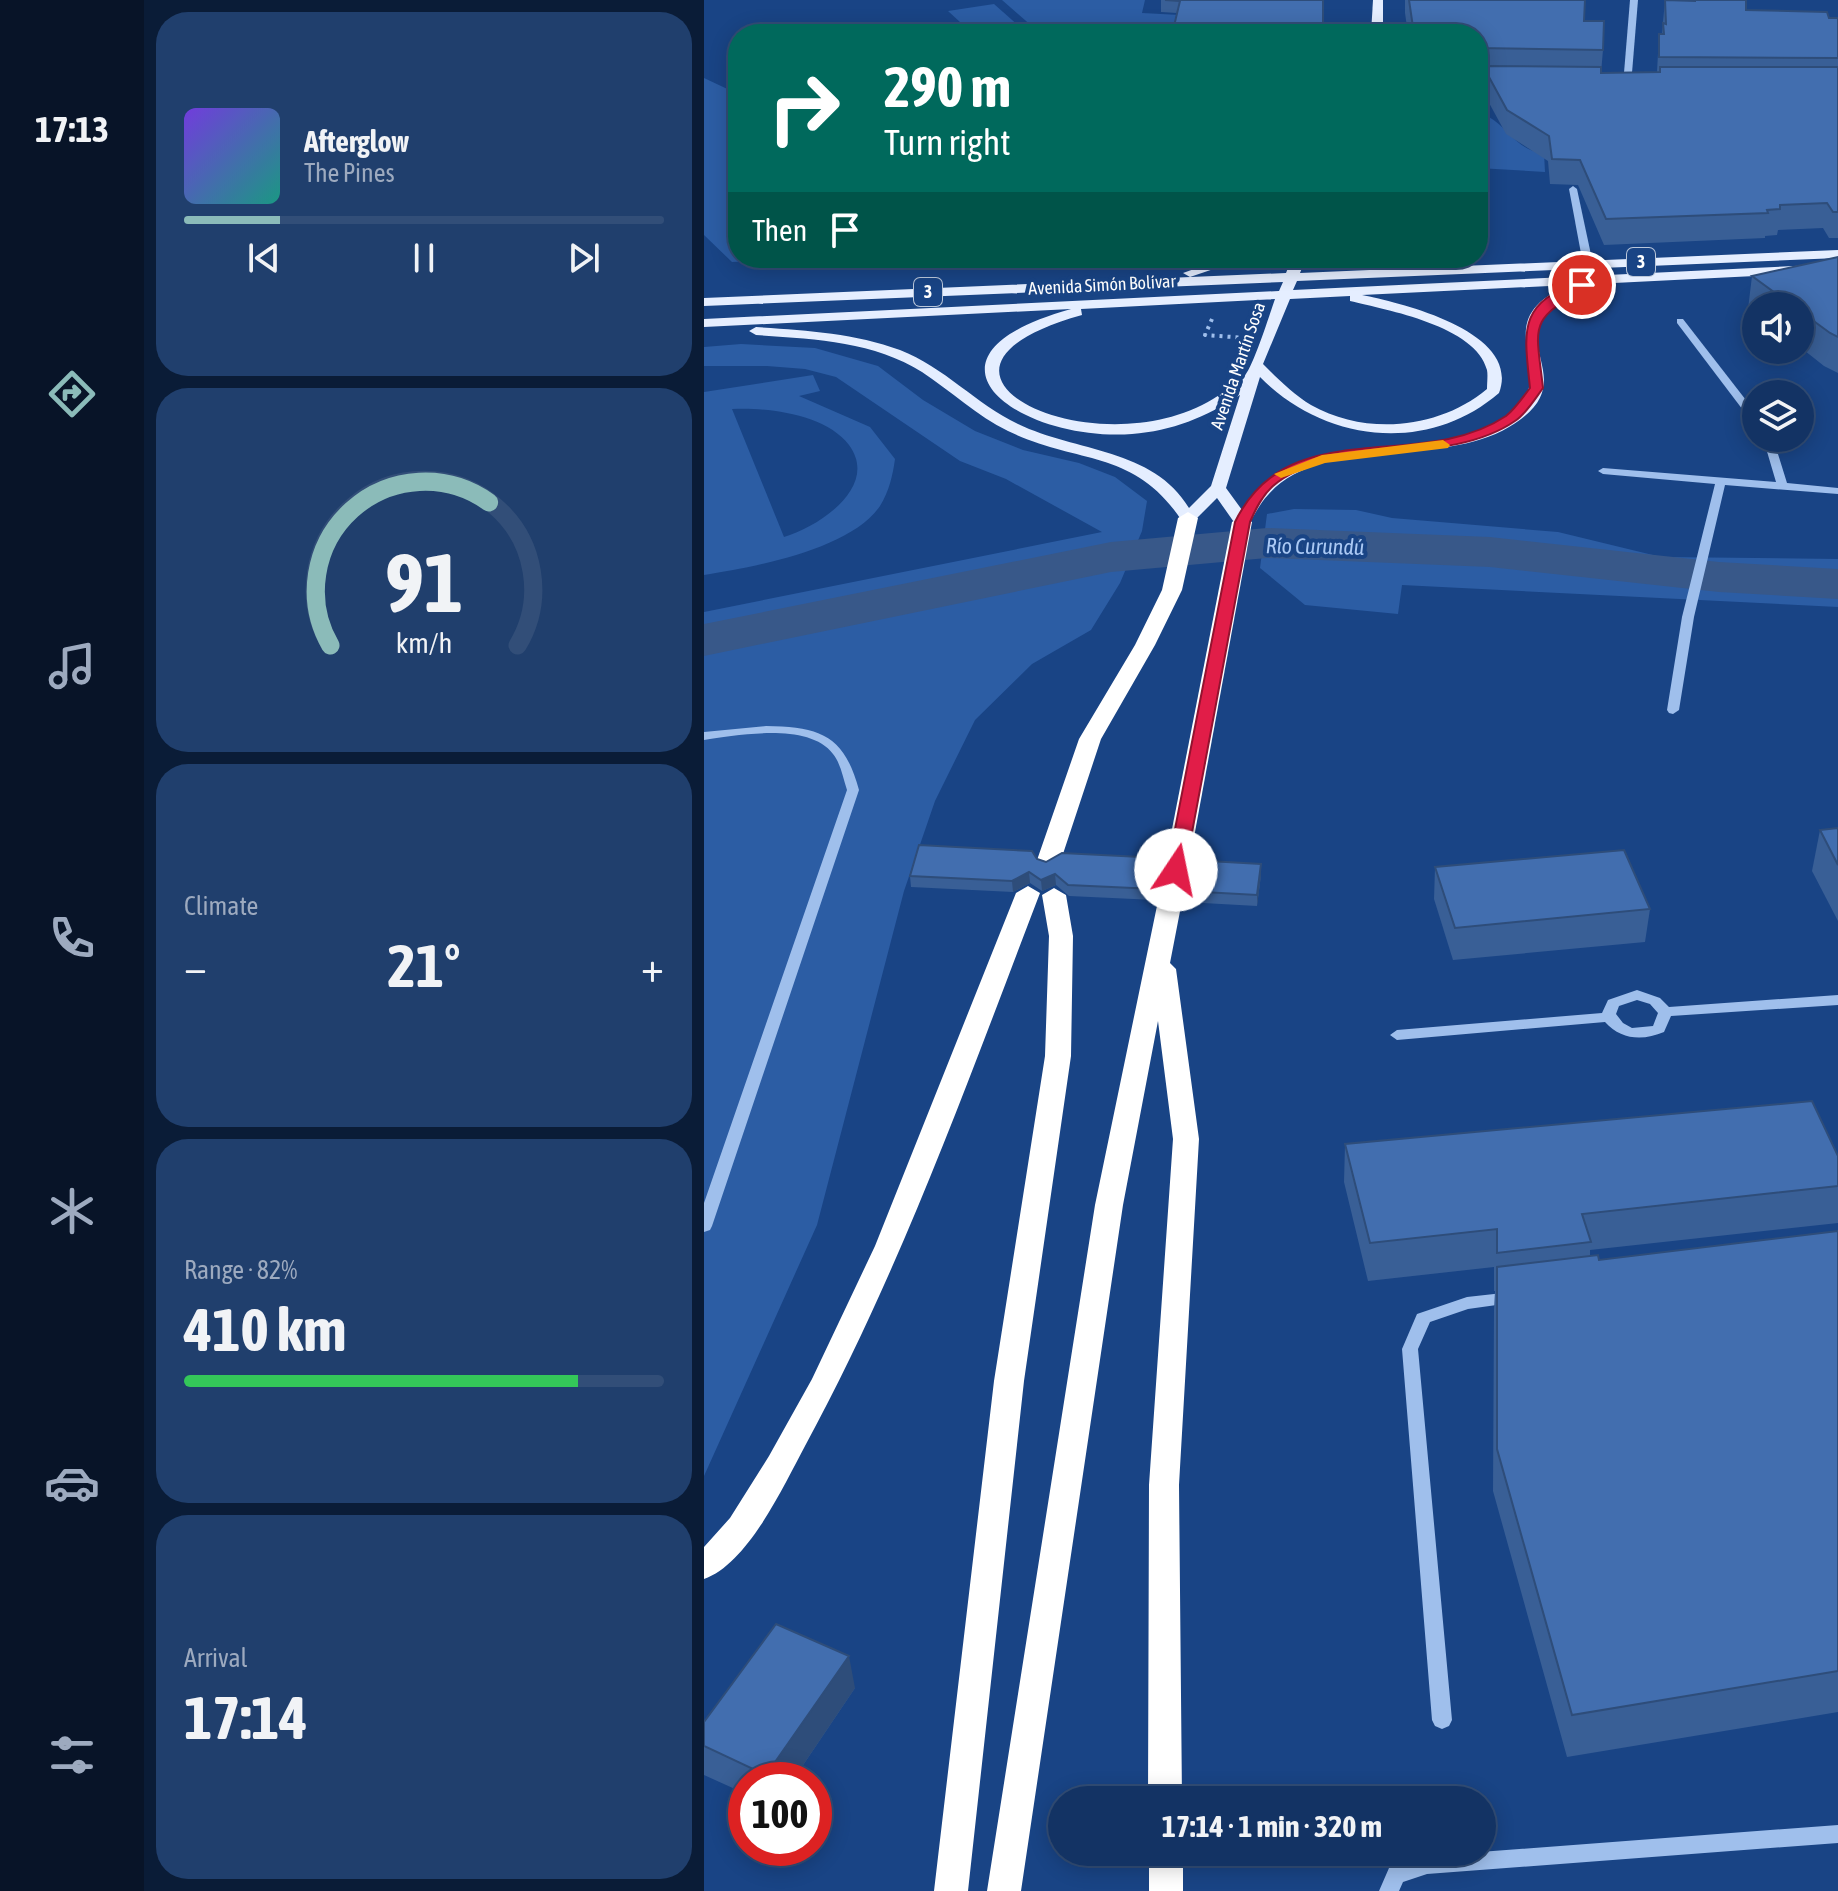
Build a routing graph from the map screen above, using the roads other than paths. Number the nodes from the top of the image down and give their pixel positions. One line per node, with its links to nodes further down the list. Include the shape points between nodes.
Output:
1 (1378, 0): 3 (main road)
2 (1634, 0): 5 (street)
3 (1377, 24)
4 (1612, 85): 5 (street)
5 (1627, 85): 6 (street)
6 (1642, 85)
7 (1573, 189): 9 (street)
8 (1838, 254): 9 (main road, Avenida Simón Bolívar / 3)
9 (1588, 264): 10 (main road, Avenida Simón Bolívar / 3)
10 (1488, 267)
11 (1204, 268): 18 (main road)
12 (1295, 268): 24 (main road, Avenida Martín Sosa)
13 (1439, 268): 16 (main road)
14 (1473, 268): 16 (main road, Avenida Simón Bolívar / 3)
15 (1838, 268): 17 (main road, Avenida Simón Bolívar / 3)
16 (1444, 269): 18 (main road, Avenida Simón Bolívar / 3)
17 (1617, 278): 19 (main road, Avenida Simón Bolívar / 3); 33 (main road, via 1573,289 1540,310 1530,331 1536,388 1514,417 1485,433 1447,444 1299,466 1265,485)
18 (1151, 283): 21 (main road, Avenida Simón Bolívar / 3)
19 (1303, 292): 20 (main road, Avenida Simón Bolívar / 3); 24 (main road, via 1395,306 1447,326 1486,353 1496,372 1494,390 1479,405 1451,418 1421,425 1365,426 1303,406)
20 (1146, 300): 23 (main road, Avenida Simón Bolívar / 3); 24 (main road, via 1068,314 1024,329 996,353 991,366 994,382 1006,398 1033,414 1074,426 1112,429 1152,427 1188,417 1218,403)
21 (704, 302)
22 (1680, 321): 25 (street)
23 (704, 325): 32 (main road, via 830,338 896,354 934,372 1015,429 1145,472 1174,492)
24 (1254, 372): 30 (main road, Avenida Martín Sosa)
25 (1742, 402)
26 (1772, 452): 29 (street)
27 (1603, 471): 28 (street)
28 (1721, 480): 29 (street); 34 (street, via 1688,617)
29 (1782, 486): 31 (street)
30 (1218, 488): 32 (main road, Avenida Martín Sosa); 33 (main road)
31 (1838, 491)
32 (1187, 520): 36 (highway, via 1172,590 1090,739)
33 (1242, 524): 37 (highway)
34 (1673, 710)
35 (704, 736): 44 (street, via 757,729 828,742 845,763 853,790)
36 (1048, 863)
37 (1176, 870)
38 (1170, 901): 39 (highway)
39 (1162, 947): 48 (highway, via 1186,1139 1164,1485); 52 (highway, via 1109,1205)
40 (1838, 1000): 41 (street)
41 (1666, 1012): 42 (street, via 1646,997 1627,996 1613,1003); 42 (street, via 1665,1024 1643,1034 1624,1031)
42 (1610, 1017): 43 (street)
43 (1397, 1035)
44 (704, 1226)
45 (1529, 1296): 47 (street, via 1467,1303 1423,1318 1410,1349)
46 (704, 1566): 51 (highway, via 720,1553 818,1397 1041,894 1061,936 1058,1056 1009,1381)
47 (1442, 1720)
48 (1165, 1786)
49 (1838, 1834): 54 (street, via 1427,1865 1396,1875)
50 (1166, 1866): 53 (highway)
51 (951, 1891)
52 (1004, 1891)
53 (1166, 1891)
54 (1389, 1891)

